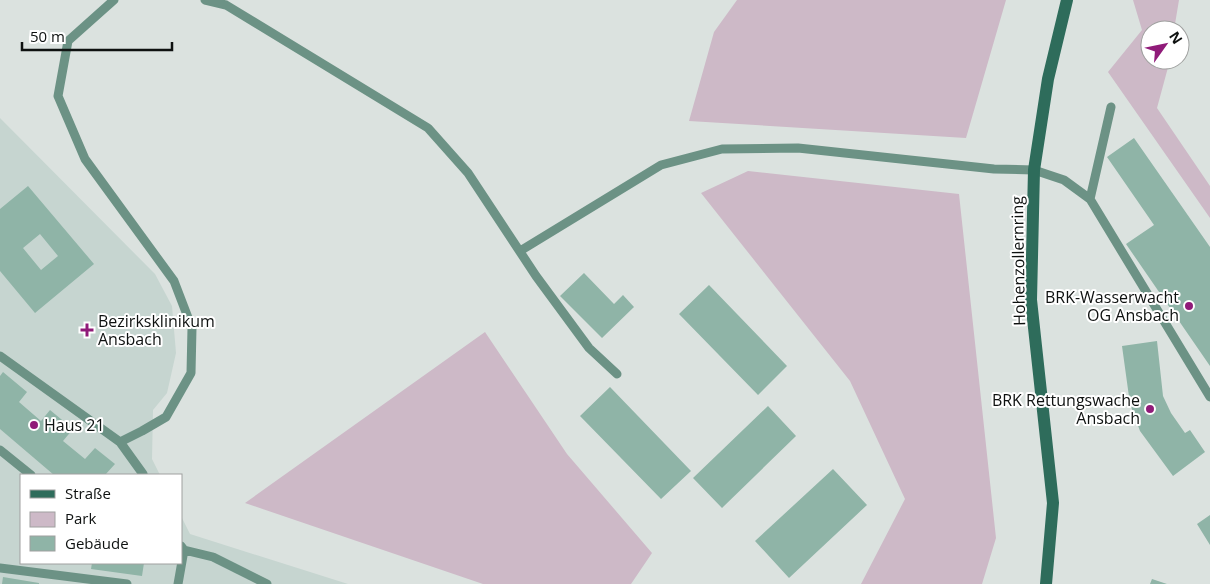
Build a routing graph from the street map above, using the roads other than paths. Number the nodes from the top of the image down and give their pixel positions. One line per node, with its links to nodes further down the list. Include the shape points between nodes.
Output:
1 (114, 0): 11 (lane, via 68,41 58,96 85,159 174,282 192,328 191,373 166,417)
2 (205, 0): 7 (lane, via 226,5 428,128 468,173)
3 (1067, 0): 5 (main road, Hohenzollernring, via 1048,79)
4 (1110, 107): 6 (lane)
5 (1034, 170): 6 (lane, via 1064,180); 7 (lane, via 994,169 798,148 722,149 661,165); 21 (main road, Hohenzollernring, via 1031,300 1054,503)
6 (1090, 199): 10 (lane)
7 (520, 251): 9 (lane, via 589,348)
8 (0, 356): 11 (lane)
9 (617, 374)
10 (1210, 397)
11 (120, 442): 14 (lane)
12 (0, 450): 13 (lane)
13 (30, 474)
14 (142, 474)
15 (182, 548): 20 (lane, via 213,557)
16 (180, 564): 19 (lane)
17 (0, 568): 18 (lane)
18 (127, 584)
19 (178, 584)
20 (267, 584)
21 (1046, 584)

